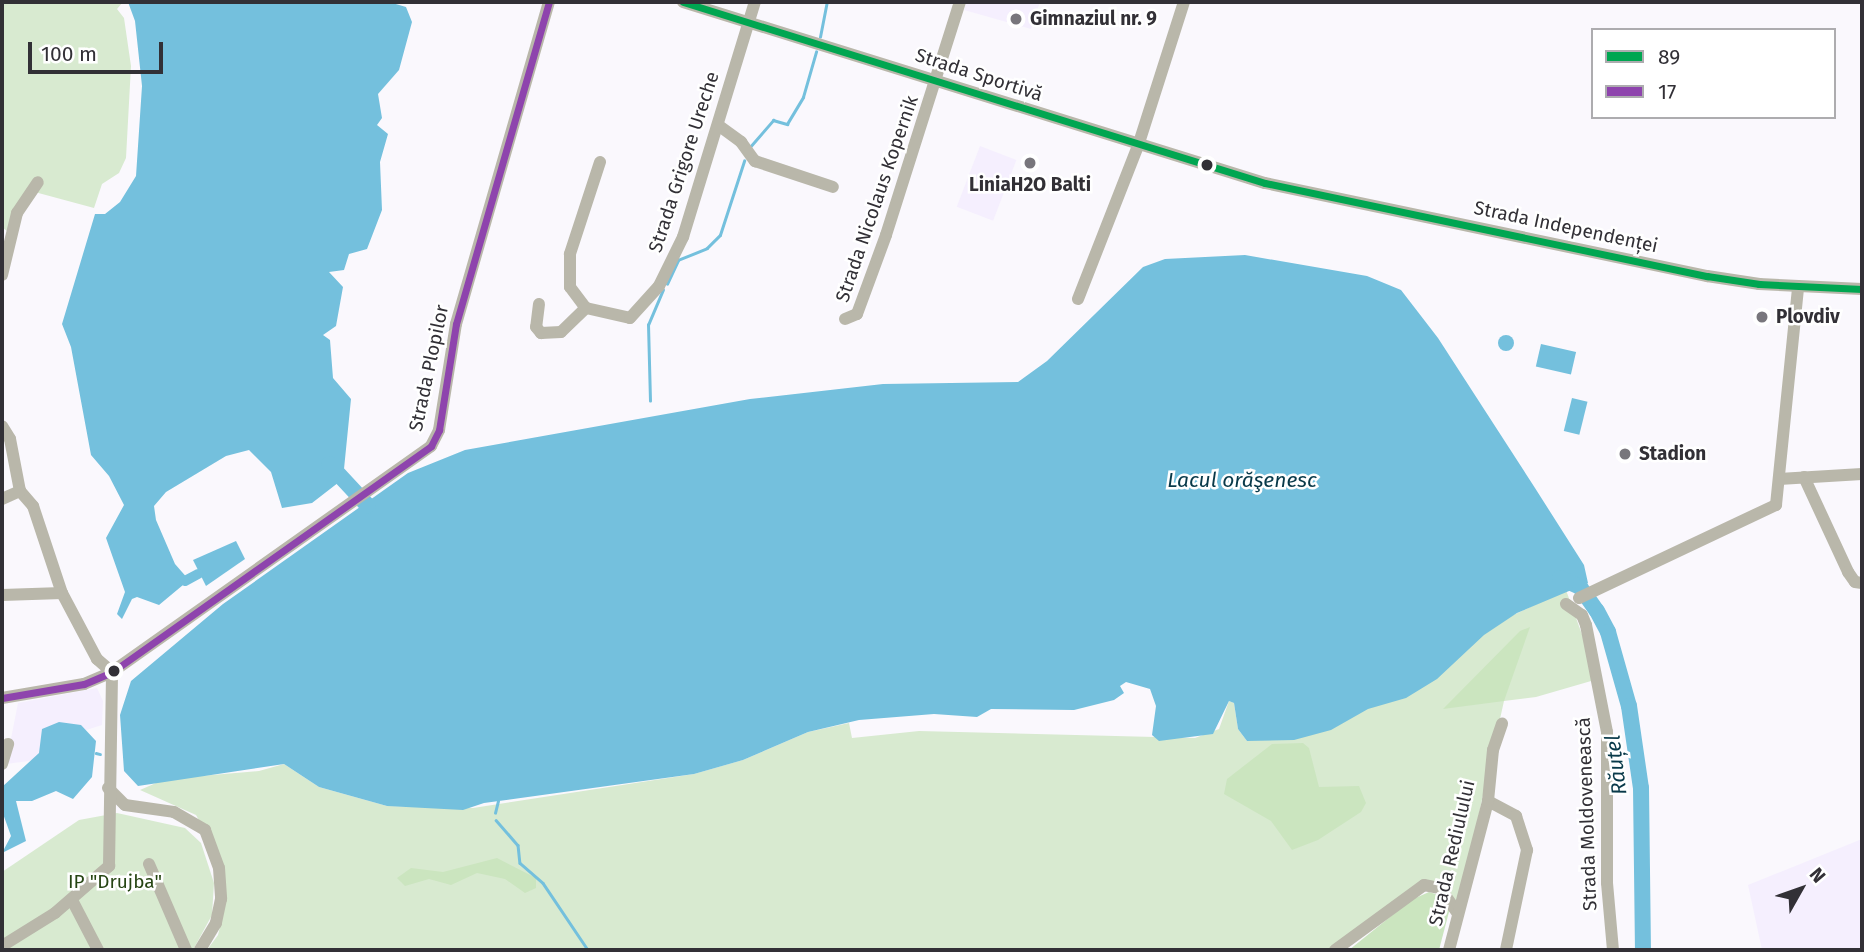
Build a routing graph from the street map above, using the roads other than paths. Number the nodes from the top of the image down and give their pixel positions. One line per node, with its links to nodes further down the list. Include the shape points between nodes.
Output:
1 (549, 2): 32 (street, Strada Plopilor, via 456,324 439,430 431,446)
2 (683, 2): 6 (street, Strada Sportivă)
3 (755, 2): 6 (street, Strada Grigore Ureche)
4 (960, 2): 7 (street, Strada Nicolaus Kopernik)
5 (1184, 2): 9 (street)
6 (748, 22): 7 (street, Strada Sportivă); 8 (street, Strada Grigore Ureche)
7 (938, 82): 9 (street, Strada Sportivă); 20 (street, Strada Nicolaus Kopernik, via 857,314)
8 (718, 125): 13 (street, via 741,142 755,161); 19 (street, Strada Grigore Ureche, via 682,237 659,286 630,318)
9 (1138, 146): 12 (street, Strada Sportivă); 17 (street)
10 (600, 162): 19 (street, via 570,254 569,281 575,298)
11 (38, 182): 14 (street, via 17,213)
12 (1265, 183): 15 (street, Strada Independenței, via 1707,276)
13 (833, 187)
14 (2, 275)
15 (1798, 287): 16 (street, Strada Independenței); 24 (street)
16 (1862, 289)
17 (1079, 299)
18 (539, 304): 19 (street, via 536,327 541,333 561,332)
19 (586, 309)
20 (845, 319)
21 (2, 426): 25 (street, via 10,439)
22 (1862, 474): 23 (street)
23 (1804, 477): 24 (street); 27 (street, via 1848,572 1855,582)
24 (1779, 479): 30 (street, via 1778,503)
25 (20, 491): 26 (street); 28 (street, via 33,506)
26 (2, 499)
27 (1862, 583)
28 (62, 593): 29 (street); 32 (street, via 97,659)
29 (2, 595)
30 (1579, 598)
31 (1566, 604): 49 (street, Strada Moldovenească, via 1582,615 1586,625 1607,732 1607,883)
32 (112, 672): 33 (street, Strada Plopilor, via 84,684); 37 (street)
33 (2, 698)
34 (1502, 724): 38 (street, Strada Rediulului, via 1493,750)
35 (8, 744): 36 (street)
36 (2, 764)
37 (108, 788): 40 (street, via 113,840 109,866); 45 (street, via 125,805 174,811 205,830 219,868 220,899 216,923)
38 (1488, 801): 41 (street, Strada Rediulului); 48 (street, via 1513,812 1527,843)
39 (149, 863): 44 (street)
40 (72, 900): 42 (street); 43 (street)
41 (1457, 912): 46 (street, via 1440,888 1424,885); 47 (street, Strada Rediulului)
42 (2, 946)
43 (98, 950)
44 (186, 950)
45 (200, 950)
46 (1335, 950)
47 (1449, 950)
48 (1506, 950)
49 (1614, 950)

